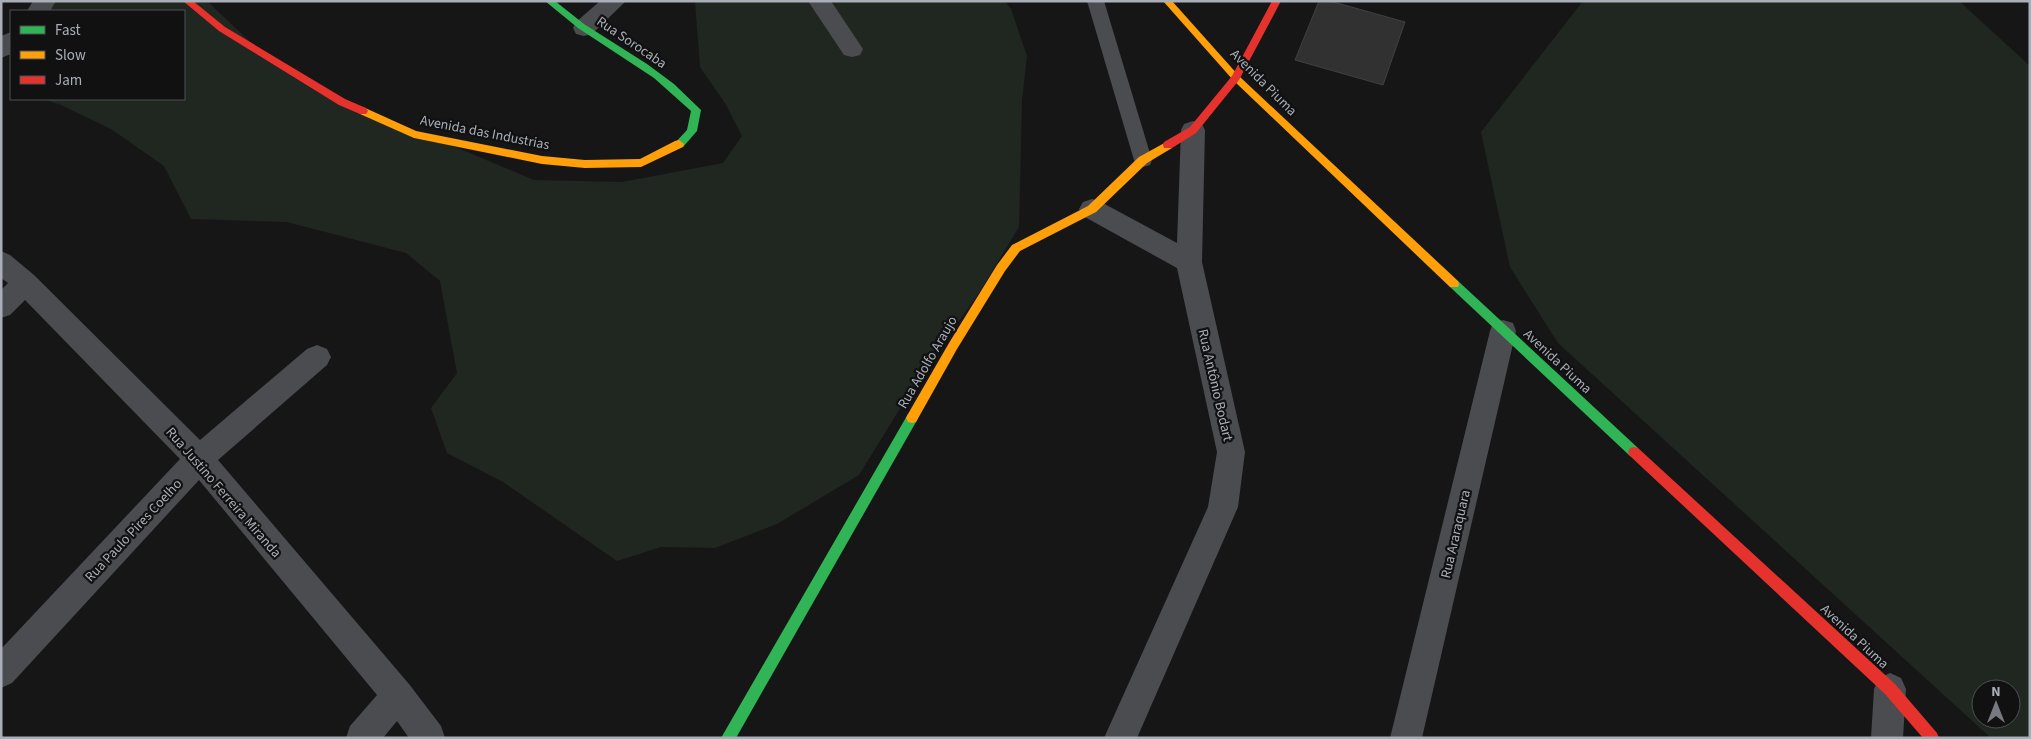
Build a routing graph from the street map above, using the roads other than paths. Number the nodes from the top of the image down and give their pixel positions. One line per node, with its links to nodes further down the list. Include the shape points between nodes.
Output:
1 (187, 1): 13 (street, Avenida das Industrias, via 222,29 342,102 414,134 542,160 585,164 641,163 682,142 694,125)
2 (549, 1): 8 (street, Rua Sorocaba)
3 (615, 1): 8 (street)
4 (819, 1): 10 (street)
5 (1095, 1): 15 (lane)
6 (1167, 1): 12 (street, Avenida Piuma)
7 (1276, 1): 12 (street, Rua Adolfo Araujo)
8 (584, 28): 13 (street, Rua Sorocaba, via 648,69)
9 (10, 41): 11 (street)
10 (852, 48)
11 (1, 50)
12 (1236, 78): 14 (street, Rua Adolfo Araujo); 21 (street, Avenida Piuma)
13 (696, 110)
14 (1194, 130): 15 (street, Rua Adolfo Araujo); 18 (street, Rua Antônio Bodart)
15 (1143, 160): 16 (street, Rua Adolfo Araujo)
16 (1092, 209): 18 (street); 29 (street, Rua Adolfo Araujo, via 1016,248 1001,268)
17 (1, 262): 19 (street, Rua Justino Ferreira Miranda)
18 (1188, 262): 30 (street, Rua Antônio Bodart, via 1232,452 1223,507)
19 (25, 283): 20 (street); 23 (street, Rua Justino Ferreira Miranda)
20 (1, 307)
21 (1503, 331): 25 (street, Avenida Piuma); 31 (street, Rua Araraquara)
22 (317, 357): 23 (street, Rua Paulo Pires Coelho)
23 (199, 459): 24 (street, Rua Paulo Pires Coelho); 26 (street, Rua Justino Ferreira Miranda)
24 (1, 672)
25 (1890, 690): 32 (street); 33 (street, Avenida Piuma)
26 (398, 695): 27 (street); 28 (street, Rua Justino Ferreira Miranda)
27 (362, 738)
28 (429, 738)
29 (728, 738)
30 (1120, 738)
31 (1406, 738)
32 (1887, 738)
33 (1932, 738)

